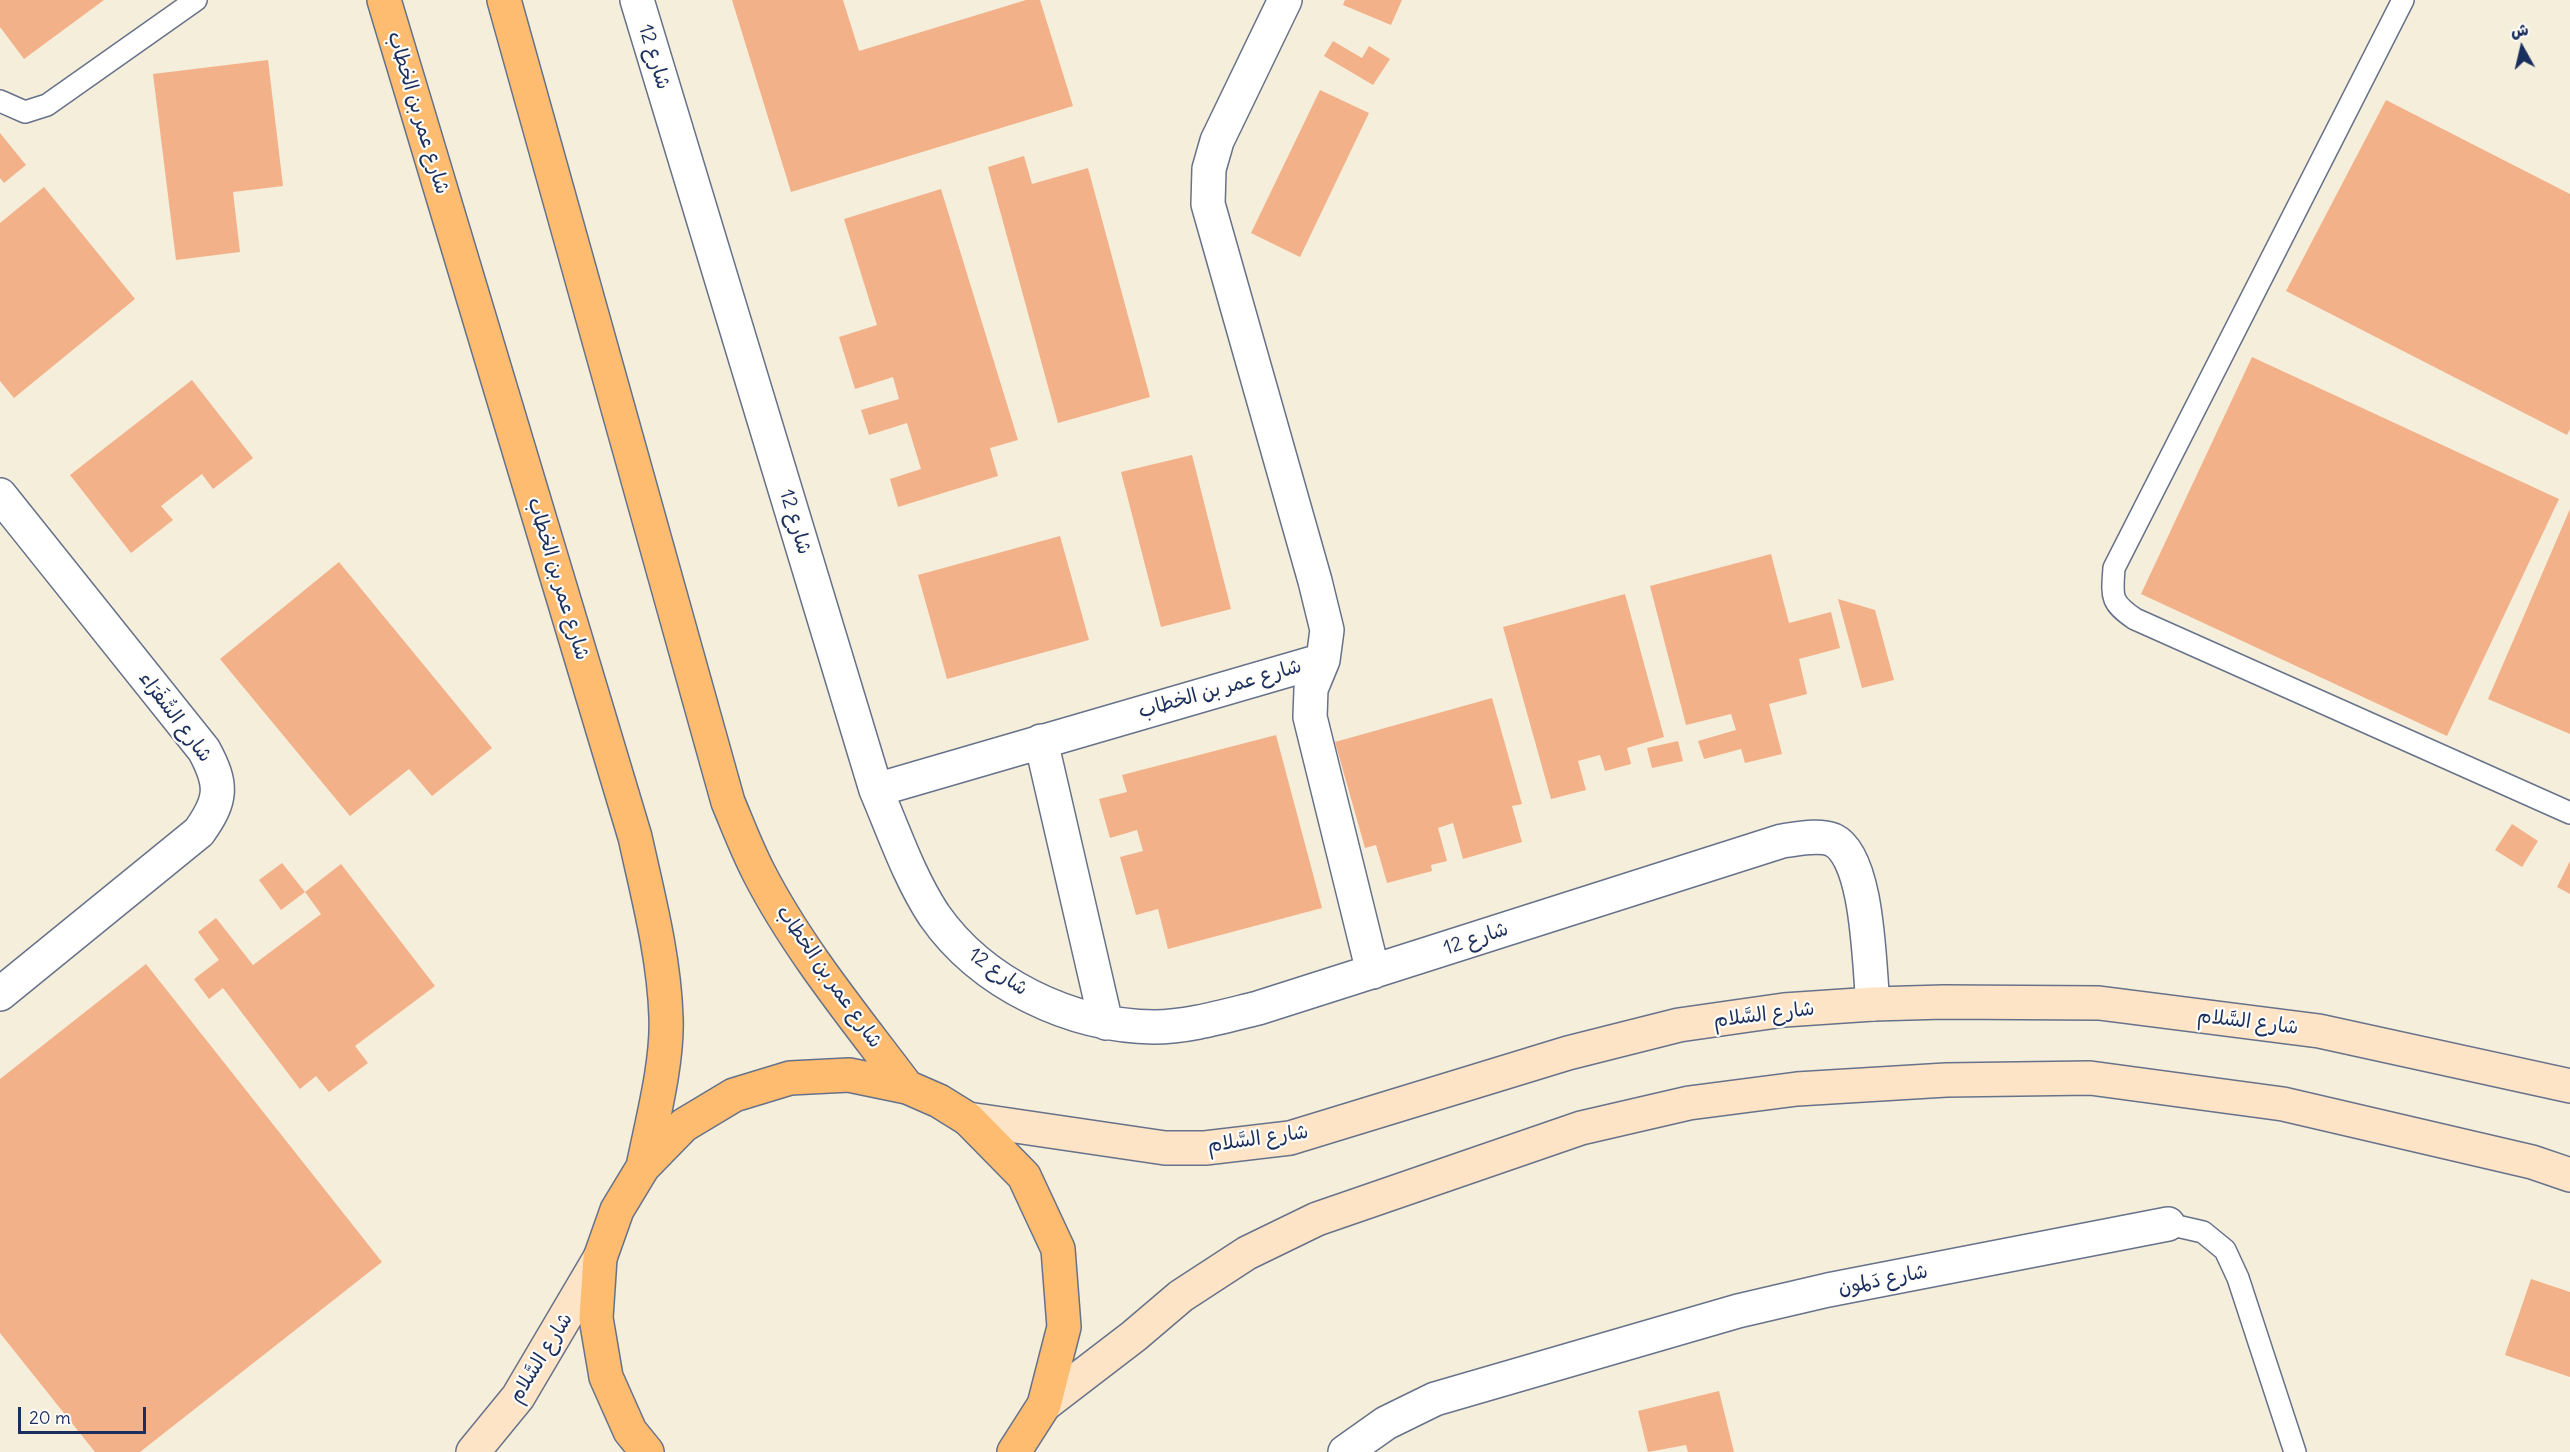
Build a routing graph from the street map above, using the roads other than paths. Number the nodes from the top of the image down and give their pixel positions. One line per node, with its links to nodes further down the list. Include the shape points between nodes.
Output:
1 (196, 0): 7 (lane, via 46,105 25,112)
2 (384, 0): 20 (main road, شارع عمر بن الخطاب, via 635,837 651,906 667,1020 660,1083)
3 (504, 0): 18 (main road, شارع عمر بن الخطاب, via 728,802 759,874 814,962)
4 (637, 0): 11 (street, شارع 12)
5 (1286, 0): 9 (street, via 1217,141 1209,169 1208,204 1315,580 1327,630)
6 (2403, 0): 12 (lane, via 2114,568 2112,590 2117,607 2135,619)
7 (0, 101)
8 (0, 495): 14 (street, شارع السُّفَرَاء, via 204,750 218,787 213,812 199,832)
9 (1323, 660): 10 (street, شارع عمر بن الخطاب); 13 (street, via 1311,689 1310,717)
10 (1041, 741): 11 (street, شارع عمر بن الخطاب); 16 (street)
11 (876, 790): 16 (street, شارع 12, via 934,915 968,954 1021,992 1064,1011)
12 (2570, 813)
13 (1374, 972): 15 (street, شارع 12, via 1782,841 1818,837 1834,841 1848,854 1862,888); 16 (street, شارع 12, via 1207,1020 1156,1027)
14 (0, 994)
15 (1873, 1004): 17 (street, شارع السَّلام, via 2099,1003 2319,1031); 19 (street, شارع السَّلام, via 1784,1010 1679,1025 1568,1053 1290,1138 1205,1148 1165,1148)
16 (1106, 1023)
17 (2570, 1086)
18 (907, 1087): 19 (main road); 20 (main road, via 849,1075 790,1078 734,1095 684,1125)
19 (968, 1119): 24 (main road, via 1024,1176 1058,1249 1064,1327)
20 (643, 1167): 23 (main road, via 617,1210)
21 (2570, 1175): 24 (street, via 2532,1162 2283,1104 2090,1078 1946,1080 1797,1089 1689,1102 1581,1128 1317,1219 1247,1253 1181,1296)
22 (2168, 1224): 28 (street, شارع دَلمون, via 1738,1311 1435,1399 1386,1423); 29 (lane, شارع دَلمون, via 2203,1232 2225,1250 2238,1278)
23 (600, 1258): 25 (street, شارع السَّلام, via 518,1398); 26 (main road, via 596,1318 606,1377 630,1431)
24 (1044, 1405): 27 (main road)
25 (473, 1452)
26 (647, 1452)
27 (1014, 1452)
28 (1345, 1452)
29 (2295, 1452)

